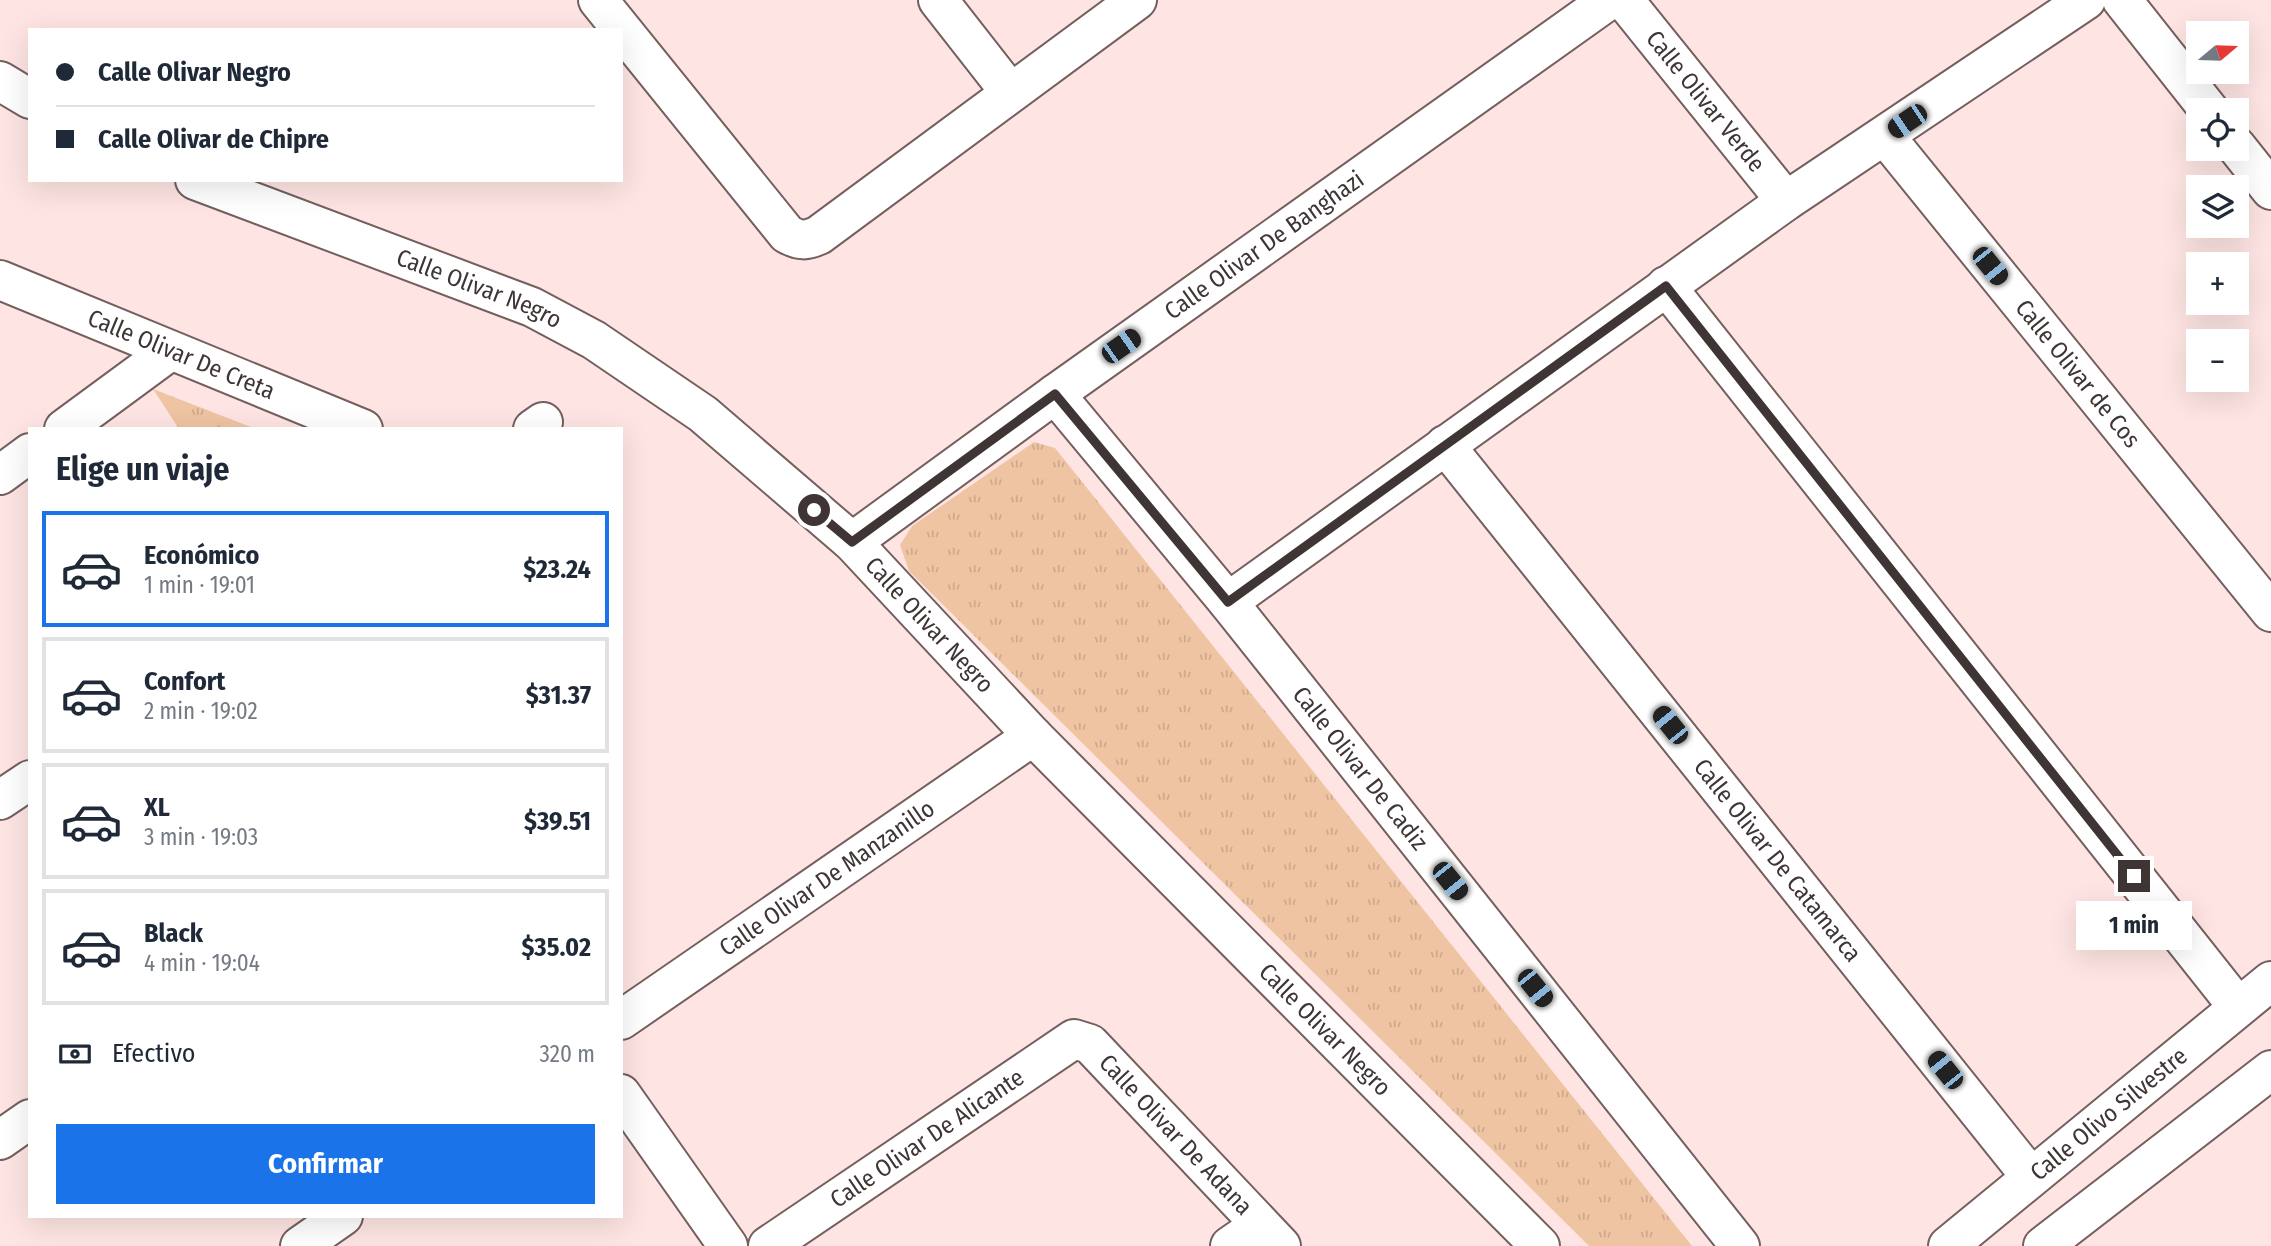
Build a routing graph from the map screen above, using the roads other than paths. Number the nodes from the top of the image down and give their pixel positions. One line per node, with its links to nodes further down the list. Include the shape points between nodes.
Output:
1 (598, 0): 8 (street)
2 (939, 0): 10 (street)
3 (1137, 0): 10 (street)
4 (1609, 0): 20 (street, Calle Olivar De Banghazi)
5 (1624, 0): 16 (street, Calle Olivar Verde)
6 (2085, 0): 12 (street)
7 (2122, 0): 11 (street)
8 (621, 28)
9 (623, 31): 10 (street, via 787,234 797,240 819,235)
10 (1010, 92)
11 (2199, 98)
12 (1885, 136): 16 (street); 28 (street, Calle Olivar de Cos)
13 (2248, 161): 15 (street)
14 (200, 182): 26 (street, Calle Olivar Negro, via 532,307 594,340 703,414)
15 (2271, 190)
16 (1786, 201): 18 (street)
17 (0, 280): 19 (street, Calle Olivar De Creta)
18 (1666, 286): 23 (street); 33 (street)
19 (170, 351): 21 (street); 22 (street, Calle Olivar De Creta)
20 (1055, 394): 26 (street, Calle Olivar De Banghazi); 27 (street, Calle Olivar De Cadiz)
21 (67, 427)
22 (358, 427)
23 (1445, 445): 27 (street); 40 (street, Calle Olivar De Catamarca)
24 (28, 454): 25 (street)
25 (0, 475)
26 (852, 542): 29 (street, Calle Olivar Negro)
27 (1228, 602): 48 (street, Calle Olivar De Cadiz)
28 (2271, 612)
29 (1033, 736): 34 (street, Calle Olivar De Manzanillo); 47 (street, Calle Olivar Negro)
30 (28, 781): 31 (street)
31 (0, 800)
32 (2271, 981): 33 (street, Calle Olivo Silvestre)
33 (2238, 1007): 40 (street, Calle Olivo Silvestre)
34 (623, 1019)
35 (1090, 1044): 42 (street, Calle Olivar De Adana); 46 (street, Calle Olivar De Alicante, via 1074,1039 1065,1043)
36 (2271, 1070): 43 (street)
37 (623, 1097): 45 (street)
38 (28, 1120): 39 (street)
39 (0, 1140)
40 (2031, 1177): 49 (street, Calle Olivo Silvestre)
41 (339, 1218): 44 (street)
42 (1257, 1239)
43 (2063, 1240)
44 (300, 1246)
45 (728, 1246)
46 (768, 1246)
47 (1540, 1246)
48 (1740, 1246)
49 (1948, 1246)

